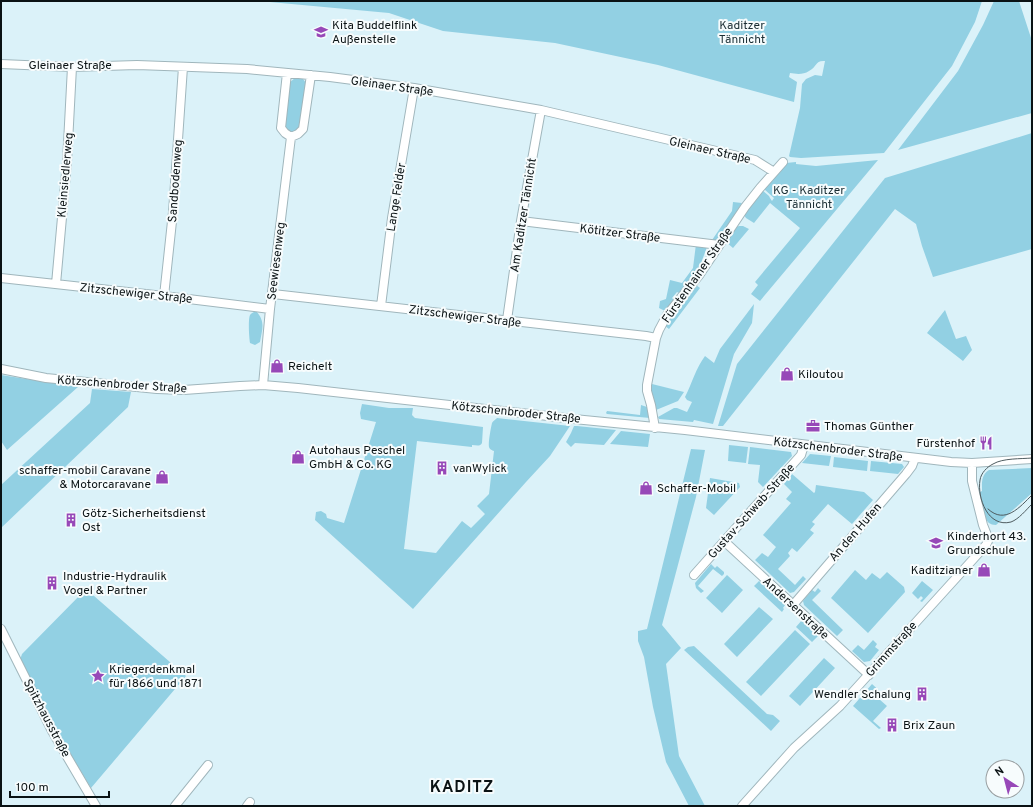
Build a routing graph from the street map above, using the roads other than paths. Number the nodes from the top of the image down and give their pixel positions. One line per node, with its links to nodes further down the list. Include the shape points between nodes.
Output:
1 (1, 64): 2 (street, Gleinaer Straße)
2 (72, 67): 3 (street, Gleinaer Straße); 14 (street, Kleinsiedlerweg)
3 (183, 67): 4 (street, Gleinaer Straße); 16 (street, Sandbodenweg, via 173,212)
4 (287, 73): 5 (street, Gleinaer Straße); 8 (street, via 281,128)
5 (310, 75): 6 (street, Gleinaer Straße); 8 (street, via 304,129)
6 (414, 88): 7 (street, Gleinaer Straße); 17 (street, Lange Felder, via 392,218)
7 (541, 110): 10 (street, Gleinaer Straße, via 754,160); 11 (street, Am Kaditzer Tännicht)
8 (291, 137): 15 (street, Seewiesenweg)
9 (783, 162): 10 (street, Fürstenhainer Straße)
10 (774, 172): 12 (street, Fürstenhainer Straße, via 745,207)
11 (521, 221): 12 (street, Kötitzer Straße); 19 (street, Am Kaditzer Tännicht)
12 (719, 245): 20 (street, Fürstenhainer Straße, via 700,274 667,315)
13 (1, 278): 14 (street, Zitzschewiger Straße)
14 (56, 284): 16 (street, Zitzschewiger Straße)
15 (273, 294): 17 (street, Zitzschewiger Straße); 18 (street, Seewiesenweg)
16 (164, 296): 18 (street, Zitzschewiger Straße)
17 (381, 306): 19 (street, Zitzschewiger Straße)
18 (270, 308): 22 (street, Seewiesenweg)
19 (507, 320): 20 (street, Zitzschewiger Straße)
20 (656, 338): 23 (street, Fürstenhainer Straße, via 647,385)
21 (1, 369): 22 (street, Kötzschenbroder Straße, via 46,378 157,389 184,390)
22 (263, 385): 23 (street, Kötzschenbroder Straße)
23 (655, 428): 24 (street, Kötzschenbroder Straße)
24 (804, 444): 25 (street, Kötzschenbroder Straße); 28 (street, Gustav-Schwab-Straße, via 801,455)
25 (915, 458): 27 (street, Kötzschenbroder Straße); 30 (street, An den Hufen, via 906,474)
26 (1032, 459): 27 (street, Kötzschenbroder Straße)
27 (972, 463): 32 (street, Grimmstraße, via 972,481 988,541)
28 (724, 541): 29 (street, Gustav-Schwab-Straße); 30 (street, Andersenstraße)
29 (694, 575)
30 (792, 604): 32 (street, Andersenstraße)
31 (1, 629): 34 (street, Spitzhausstraße, via 52,731)
32 (869, 675): 36 (street, Grimmstraße, via 794,748)
33 (208, 765): 35 (street)
34 (96, 806)
35 (175, 806)
36 (742, 806)

